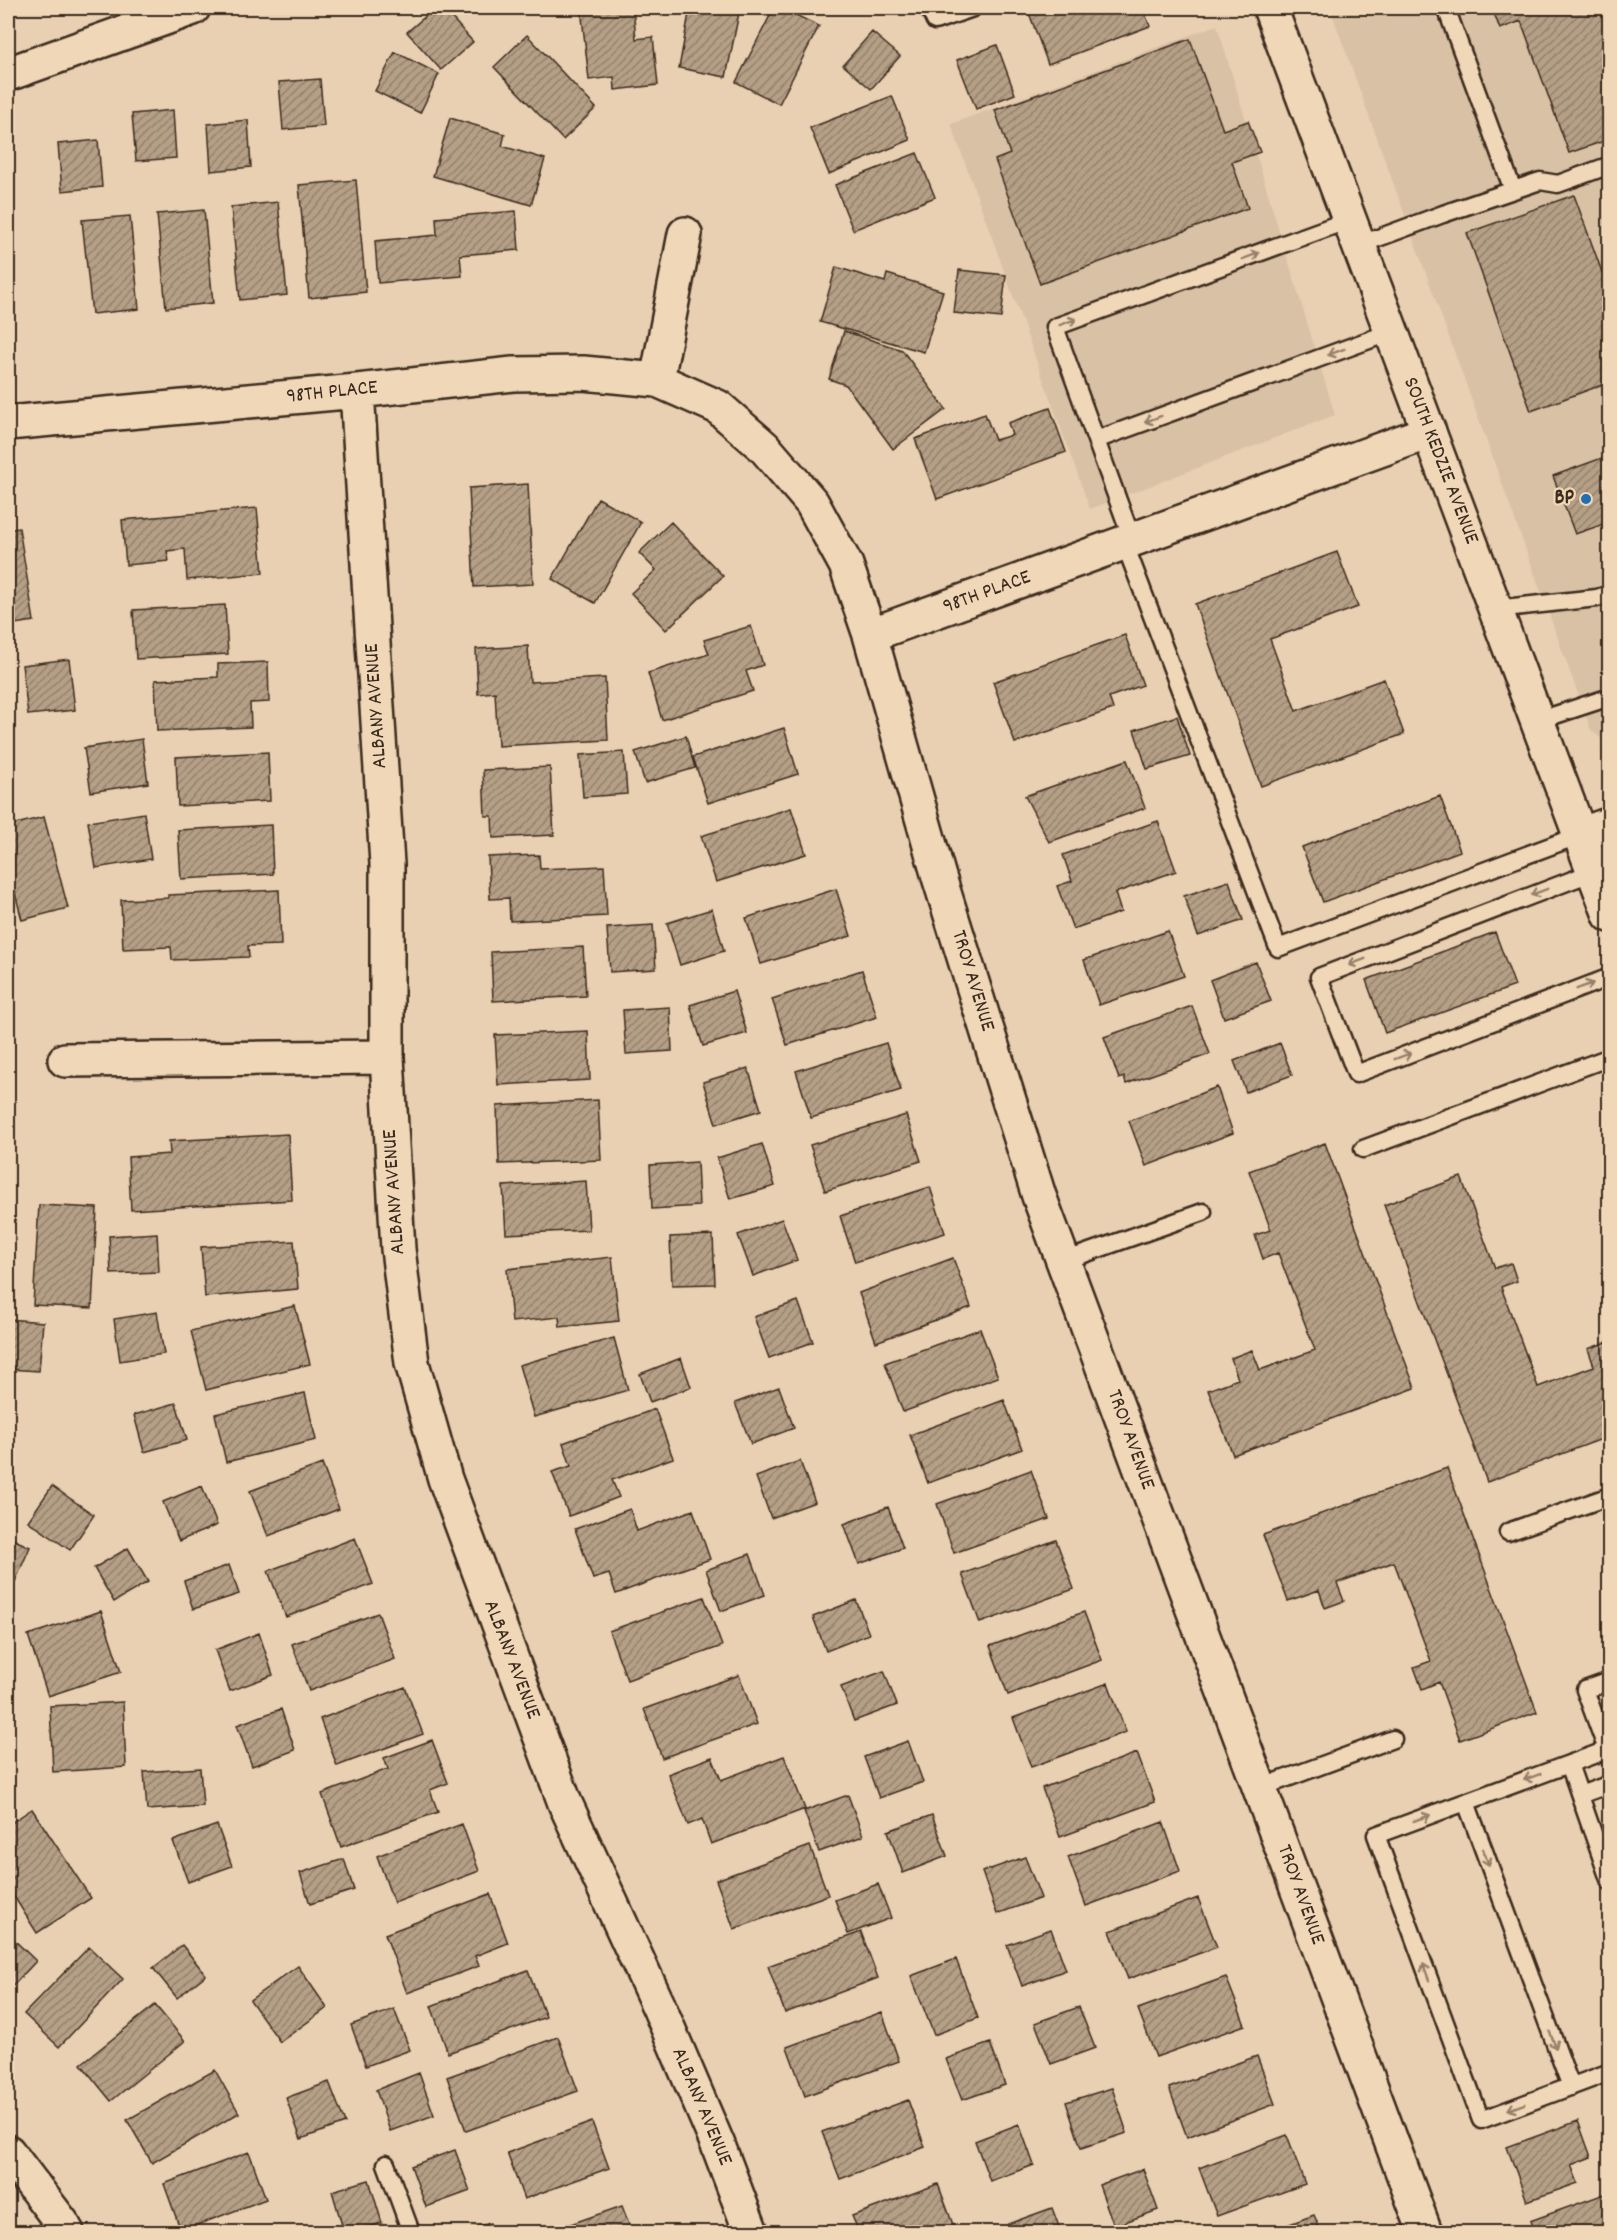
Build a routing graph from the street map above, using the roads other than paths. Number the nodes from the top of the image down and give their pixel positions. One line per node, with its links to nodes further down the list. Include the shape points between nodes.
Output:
1 (193, 8): 6 (street)
2 (929, 8): 3 (lane, via 935,21)
3 (972, 8)
4 (1270, 8): 9 (street, SOUTH KEDZIE AVENUE)
5 (1446, 8): 8 (lane)
6 (8, 74)
7 (1610, 165): 8 (lane, via 1558,184 1540,181)
8 (1513, 190): 9 (lane)
9 (1354, 233): 11 (street, SOUTH KEDZIE AVENUE); 16 (lane, one-way to 9, via 1055,327)
10 (685, 234): 12 (street)
11 (1391, 332): 15 (street, SOUTH KEDZIE AVENUE); 16 (lane, one-way to 16)
12 (657, 380): 13 (street, 98TH PLACE, via 583,373 513,374); 20 (street, 98TH PLACE, via 718,407 764,447 812,503 846,565)
13 (357, 391): 14 (street, 98TH PLACE); 27 (street, ALBANY AVENUE, via 387,864)
14 (8, 423)
15 (1429, 432): 17 (street, 98TH PLACE); 19 (street, SOUTH KEDZIE AVENUE)
16 (1096, 440): 17 (lane)
17 (1128, 541): 20 (street, 98TH PLACE); 23 (lane, via 1278,948)
18 (1610, 594): 19 (lane)
19 (1495, 609): 22 (street, SOUTH KEDZIE AVENUE)
20 (870, 635): 32 (street, TROY AVENUE, via 939,877 1039,1196)
21 (1610, 697): 22 (lane)
22 (1537, 721): 23 (street, SOUTH KEDZIE AVENUE)
23 (1594, 830): 24 (street, SOUTH KEDZIE AVENUE)
24 (1593, 872): 25 (street, SOUTH KEDZIE AVENUE); 26 (lane, one-way to 26, via 1319,977 1356,1074)
25 (1610, 915)
26 (1610, 977)
27 (387, 1057): 29 (street); 50 (street, ALBANY AVENUE, via 398,1249 412,1363 445,1479 565,1803 682,2060)
28 (1610, 1057): 30 (lane)
29 (65, 1060)
30 (1363, 1149)
31 (1203, 1212): 32 (lane)
32 (1064, 1261): 40 (street, TROY AVENUE)
33 (1610, 1496): 34 (lane)
34 (1508, 1532)
35 (1610, 1681): 37 (lane, via 1584,1690)
36 (1393, 1739): 40 (lane)
37 (1608, 1754): 38 (lane)
38 (1569, 1764): 41 (lane); 42 (lane, one-way to 42)
39 (1610, 1784): 41 (lane)
40 (1260, 1788): 51 (street, TROY AVENUE)
41 (1580, 1795): 43 (lane)
42 (1466, 1802): 45 (lane, one-way to 45); 45 (lane, one-way to 42, via 1481,2120 1376,1835)
43 (1610, 1882)
44 (1610, 2072): 45 (lane)
45 (1571, 2087)
46 (8, 2152): 48 (street)
47 (386, 2164): 49 (lane)
48 (67, 2232)
49 (411, 2232)
50 (751, 2232)
51 (1425, 2232)

